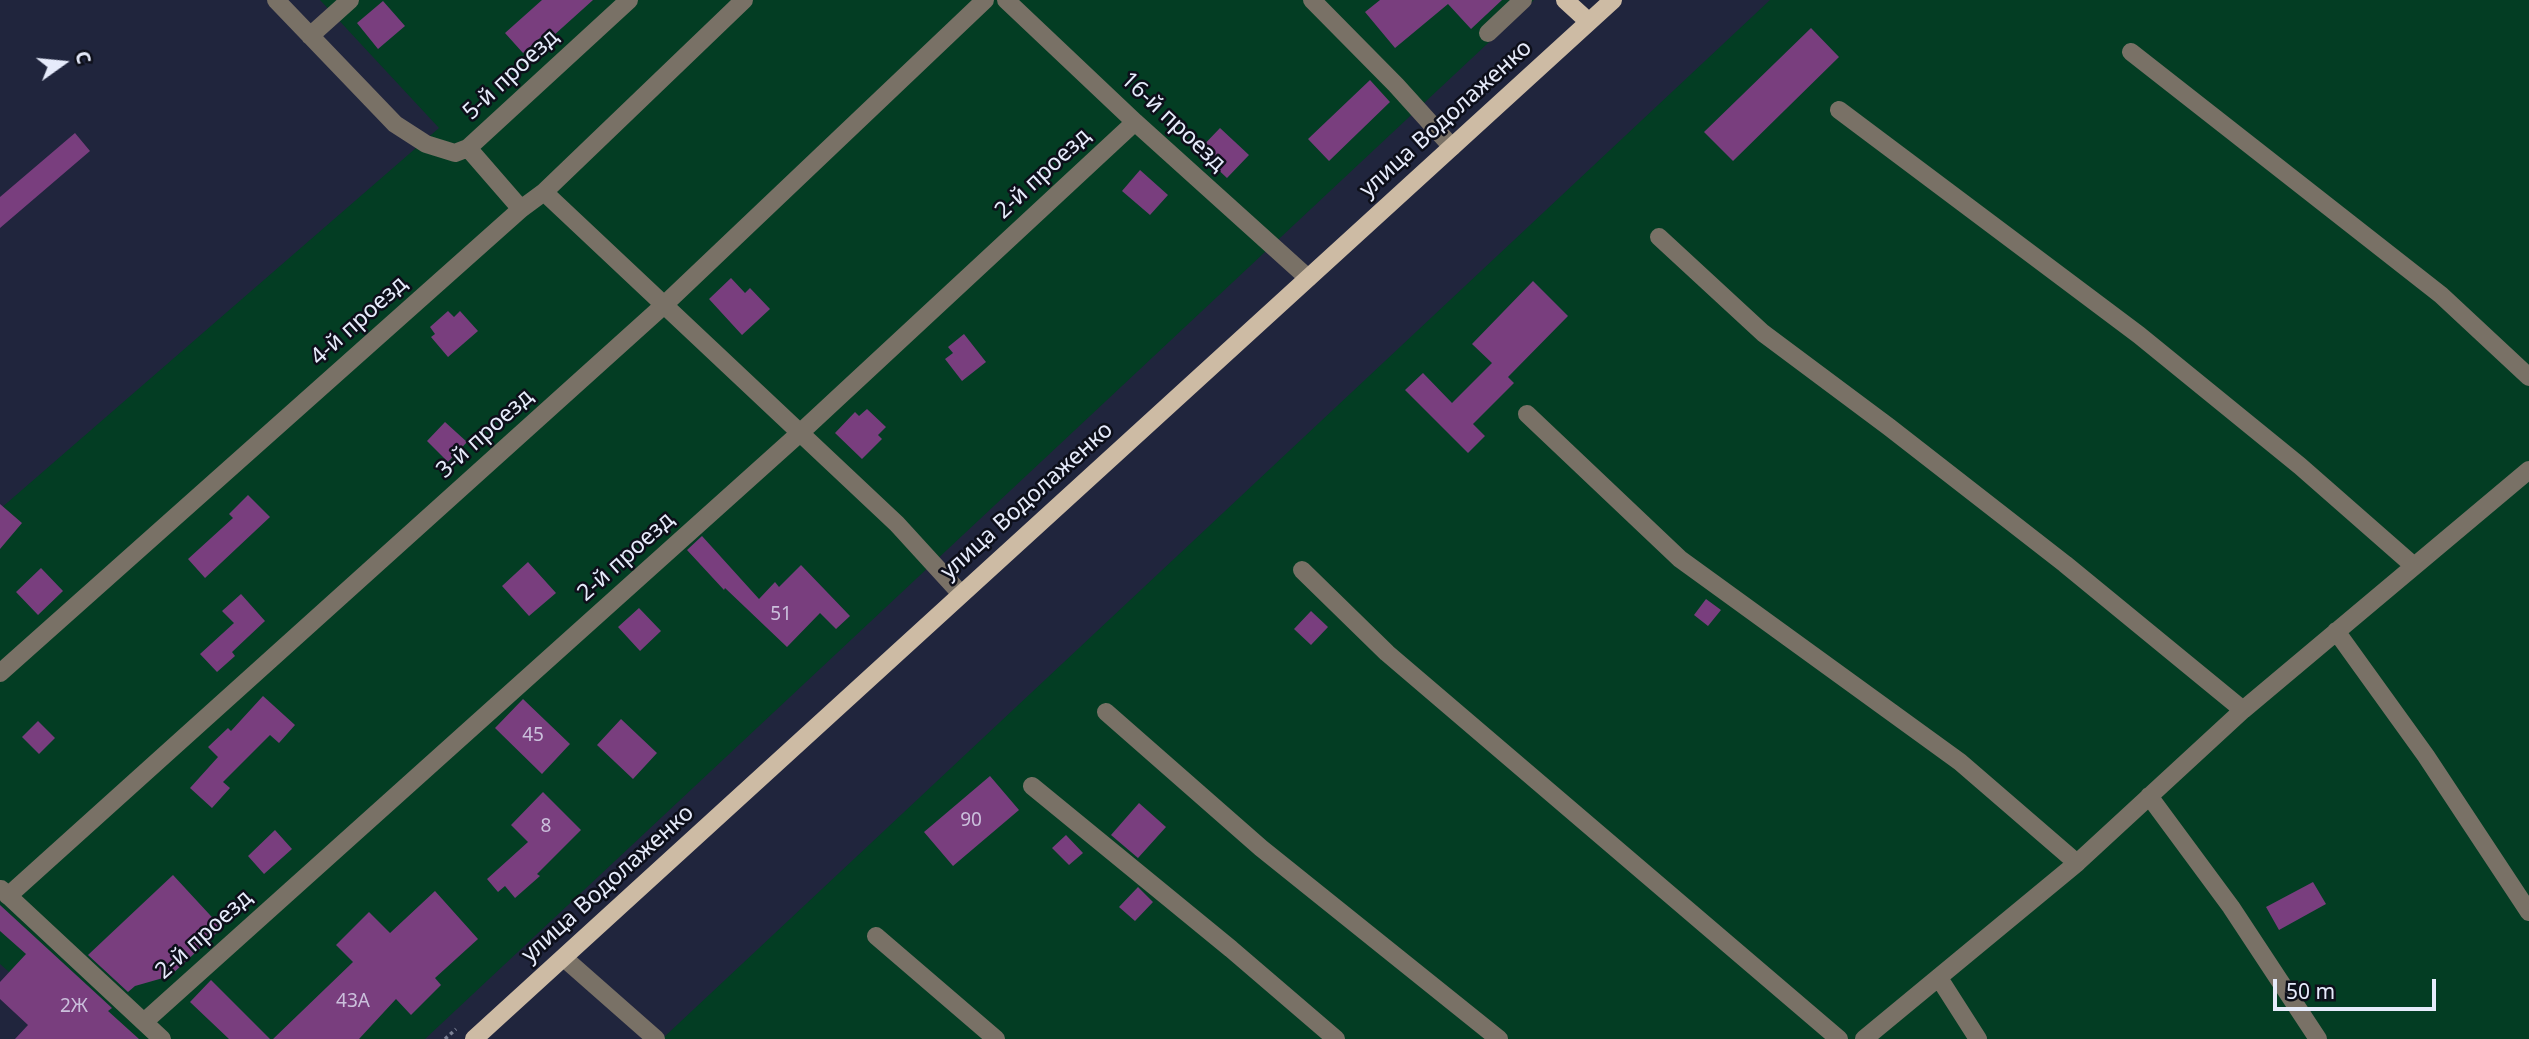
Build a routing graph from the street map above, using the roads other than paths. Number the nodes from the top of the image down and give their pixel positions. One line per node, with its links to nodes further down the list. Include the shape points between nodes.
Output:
1 (276, 0): 13 (street)
2 (350, 0): 13 (street)
3 (629, 0): 18 (street, 5-й проезд)
4 (744, 0): 19 (street, 4-й проезд)
5 (985, 0): 23 (street, 3-й проезд)
6 (1006, 0): 16 (street, 16-й проезд)
7 (1312, 0): 17 (street)
8 (1522, 0): 12 (street)
9 (1565, 0): 11 (main road)
10 (1613, 0): 11 (main road, улица Водолаженко)
11 (1589, 22): 17 (main road, улица Водолаженко)
12 (1488, 33)
13 (310, 36): 18 (street, via 395,124 426,144)
14 (2131, 52): 24 (street, via 2441,295)
15 (1839, 110): 28 (street, via 2139,335)
16 (1135, 122): 22 (street, 16-й проезд); 26 (street, 2-й проезд)
17 (1452, 147): 22 (main road, улица Водолаженко)
18 (462, 151): 20 (street)
19 (544, 192): 20 (street, 4-й проезд); 23 (street)
20 (521, 209): 32 (street, 4-й проезд)
21 (1659, 237): 33 (street, via 1763,333 2054,556)
22 (1308, 278): 30 (main road, улица Водолаженко)
23 (664, 305): 26 (street); 38 (street, 3-й проезд)
24 (2529, 377)
25 (1527, 414): 37 (street, via 1680,559 1960,762)
26 (801, 432): 30 (street, via 897,524); 43 (street, 2-й проезд)
27 (2526, 479): 28 (street)
28 (2414, 566): 31 (street)
29 (1302, 570): 50 (street, via 1387,653)
30 (961, 594): 41 (main road, улица Водолаженко)
31 (2336, 631): 33 (street); 39 (street)
32 (0, 673)
33 (2243, 710): 36 (street)
34 (1106, 712): 49 (street, via 1261,848)
35 (1031, 786): 48 (street)
36 (2149, 796): 37 (street); 53 (street, via 2231,906)
37 (2077, 863): 42 (street)
38 (4, 892): 43 (street)
39 (2529, 912)
40 (876, 936): 47 (street)
41 (564, 958): 45 (main road, улица Водолаженко); 46 (street)
42 (1939, 978): 51 (street); 52 (street)
43 (144, 1022): 44 (street)
44 (162, 1039)
45 (474, 1039)
46 (656, 1039)
47 (996, 1039)
48 (1336, 1039)
49 (1499, 1039)
50 (1839, 1039)
51 (1864, 1039)
52 (1978, 1039)
53 (2318, 1039)

